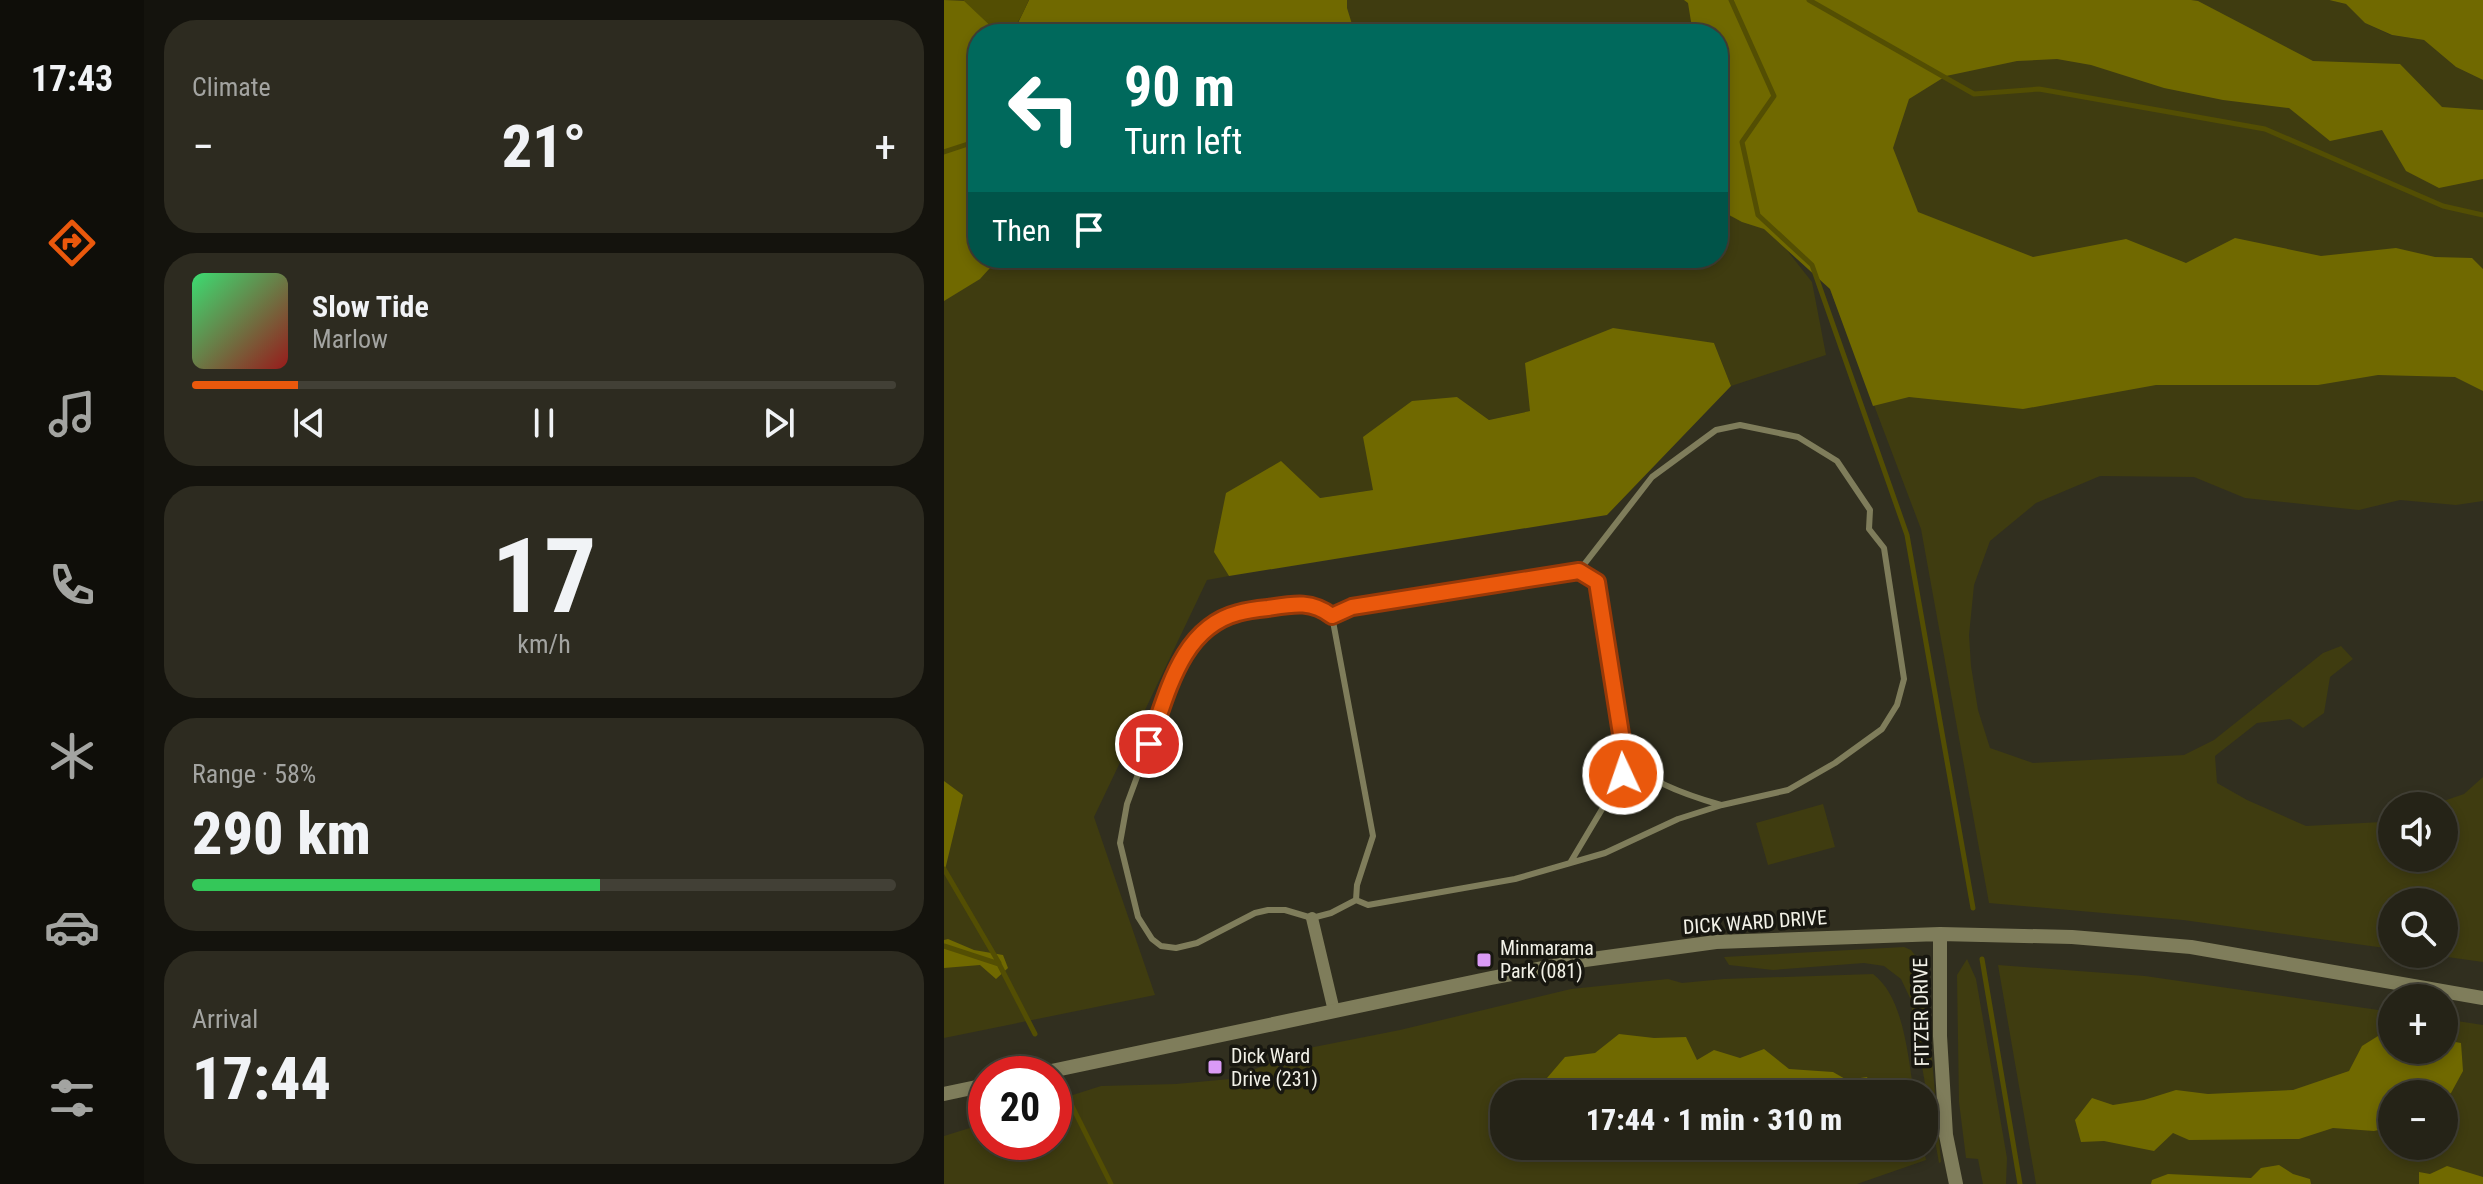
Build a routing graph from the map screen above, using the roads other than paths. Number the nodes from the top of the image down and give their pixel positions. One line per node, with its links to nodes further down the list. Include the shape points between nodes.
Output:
1 (1579, 571): 2 (lane, via 1352,607); 3 (lane, via 1597,582); 4 (lane, via 1652,477 1716,430 1740,425 1798,437 1837,461 1870,510 1869,529 1884,548 1904,679 1897,705 1882,729 1788,790)
2 (1332, 616): 6 (lane, via 1373,836); 7 (lane, via 1299,603 1235,613 1205,629 1182,655 1127,804 1120,843 1138,917 1161,946 1197,943 1268,910)
3 (1624, 753): 4 (lane, via 1638,770 1659,782); 5 (lane, via 1623,774)
4 (1722, 805): 5 (lane)
5 (1570, 863): 6 (lane, via 1515,879 1368,905)
6 (1356, 900): 7 (lane)
7 (1312, 918): 10 (street)
8 (1940, 934): 9 (street, DICK WARD DRIVE, via 2191,947); 10 (street, DICK WARD DRIVE, via 1716,942 1585,960); 14 (street, FITZER DRIVE, via 1946,1135)
9 (2483, 998)
10 (1334, 1011): 11 (street, DICK WARD DRIVE)
11 (1072, 1067)
12 (968, 1089): 13 (street)
13 (944, 1094)
14 (1956, 1184)

